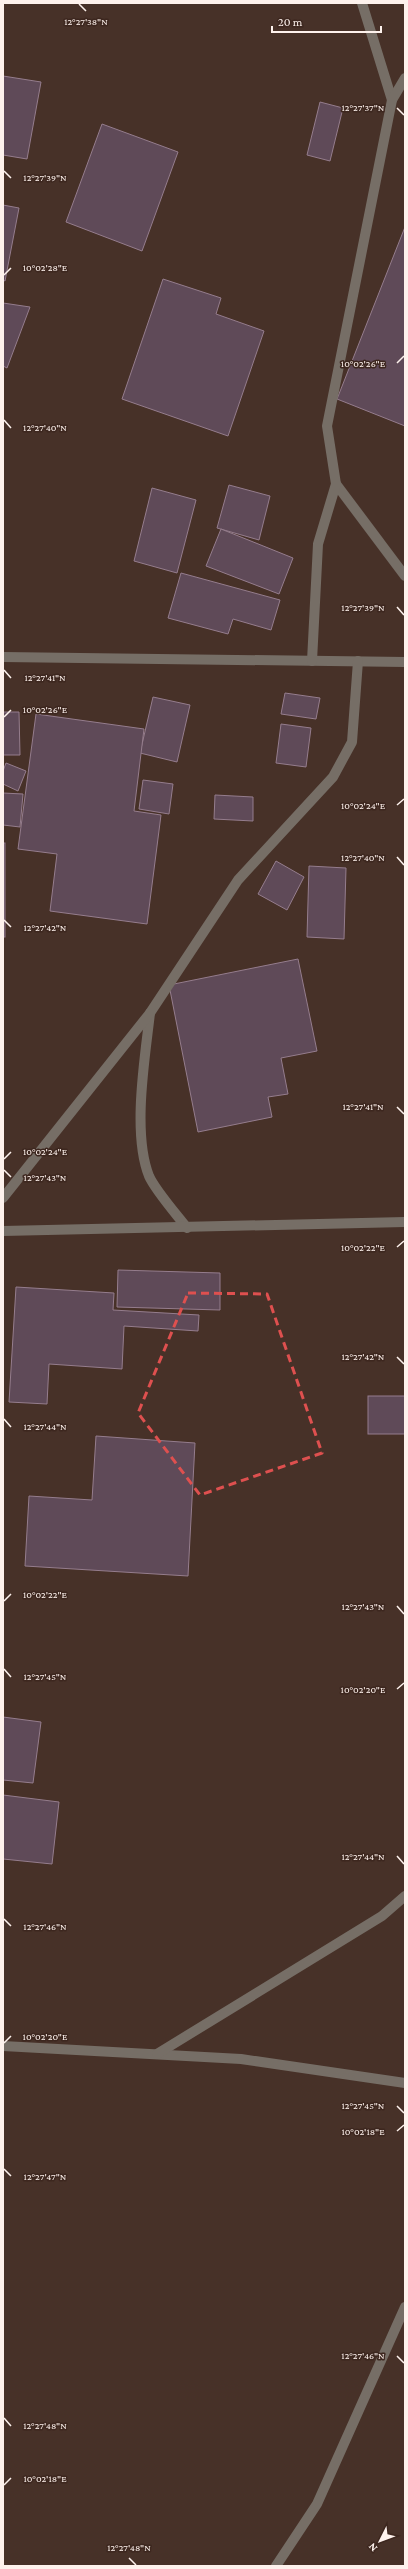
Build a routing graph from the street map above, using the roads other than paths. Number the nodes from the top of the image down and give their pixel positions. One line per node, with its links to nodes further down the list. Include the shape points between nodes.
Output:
1 (362, 3): 3 (street)
2 (405, 78): 3 (street)
3 (392, 100): 4 (street, via 327,426)
4 (336, 484): 5 (street); 7 (street, via 318,544)
5 (405, 576)
6 (3, 657): 7 (street)
7 (312, 661): 8 (street)
8 (358, 661): 9 (street); 10 (street, via 352,742 332,777 238,880)
9 (405, 662)
10 (150, 1013): 11 (street); 13 (street, via 143,1071 141,1137 149,1177)
11 (3, 1198)
12 (405, 1222): 13 (street)
13 (187, 1228): 14 (street)
14 (3, 1231)
15 (405, 1896): 17 (street, via 382,1916)
16 (3, 2046): 17 (street)
17 (157, 2054): 18 (street, via 241,2059)
18 (405, 2083)
19 (405, 2307): 20 (street, via 317,2504)
20 (276, 2566)

